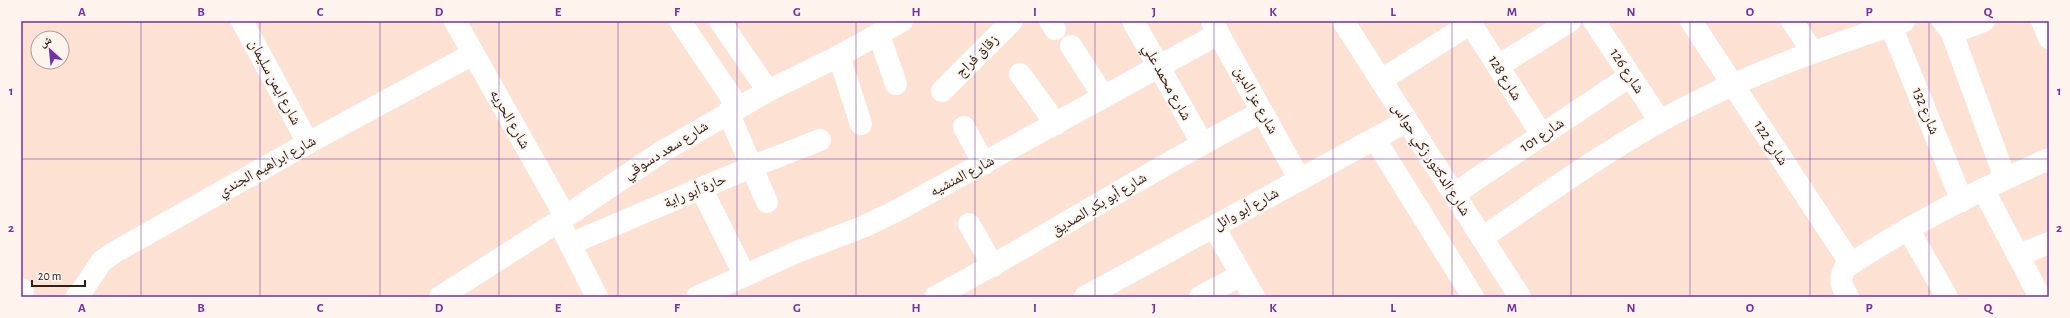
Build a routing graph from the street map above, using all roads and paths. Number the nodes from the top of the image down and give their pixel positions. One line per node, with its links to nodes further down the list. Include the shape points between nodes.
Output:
1 (242, 21): 45 (street, شارع ايمن سليمان)
2 (455, 21): 23 (street, شارع الحريه)
3 (680, 21): 35 (street)
4 (720, 21): 32 (street)
5 (902, 21): 19 (street, شارع سعد دسوقي)
6 (1012, 21): 33 (street, زقاق فراج)
7 (1133, 21): 26 (street, شارع محمد علي)
8 (1343, 21): 29 (street, شارع الدكتور زكي حواس)
9 (1570, 21): 25 (street)
10 (1594, 21): 28 (street, شارع 126)
11 (1691, 21): 31 (street, شارع 122)
12 (1792, 21): 22 (street)
13 (1984, 21): 17 (street)
14 (2042, 21): 20 (street)
15 (1470, 22): 25 (street, شارع 128); 29 (street)
16 (1895, 22): 22 (street); 55 (street, شارع 132)
17 (1948, 27): 50 (street)
18 (1215, 28): 26 (street, شارع المنشيه); 36 (street, شارع عز الدين)
19 (879, 35): 24 (street, شارع سعد دسوقي); 30 (street)
20 (2049, 38)
21 (1071, 46): 34 (street)
22 (1812, 52): 31 (street)
23 (474, 54): 45 (street, شارع ابراهيم الجندي); 57 (street, شارع الحريه)
24 (838, 56): 32 (street, شارع سعد دسوقي); 39 (street)
25 (1498, 66): 42 (street, شارع 128)
26 (1159, 67): 34 (street, شارع المنشيه); 46 (street, شارع محمد علي)
27 (1020, 74): 40 (street)
28 (1630, 76): 38 (street, شارع 126); 42 (street, شارع 101)
29 (1381, 80): 37 (street, شارع الدكتور زكي حواس)
30 (896, 84)
31 (1732, 85): 38 (street); 65 (street, شارع 122)
32 (768, 91): 35 (street, شارع سعد دسوقي)
33 (942, 91)
34 (1104, 97): 40 (street, شارع المنشيه)
35 (733, 110): 49 (street); 57 (street, شارع سعد دسوقي, via 662,151)
36 (1262, 112): 46 (street, شارع أبو بكر الصديق); 51 (street, شارع عز الدين)
37 (1407, 121): 43 (street, شارع أبو وائل); 54 (street, شارع الدكتور زكي حواس)
38 (1660, 121): 61 (street, via 1592,162)
39 (862, 124)
40 (1056, 124): 48 (street, شارع المنشيه)
41 (964, 127): 48 (street)
42 (1542, 135): 54 (street, شارع 101)
43 (1375, 139): 51 (street, شارع أبو وائل); 77 (street)
44 (820, 140): 49 (street, حارة أبو راية)
45 (308, 143): 69 (street, شارع ابراهيم الجندي, via 115,252 102,261)
46 (1202, 143): 66 (street, شارع أبو بكر الصديق)
47 (2049, 159): 50 (street)
48 (984, 164): 68 (street, شارع المنشيه, via 865,226 797,252)
49 (751, 167): 52 (street, حارة أبو راية); 56 (street)
50 (2005, 178): 53 (street)
51 (1300, 180): 59 (street, شارع أبو وائل)
52 (701, 188): 63 (street, حارة أبو راية); 68 (street)
53 (1983, 189): 55 (street); 64 (street)
54 (1454, 194): 61 (street, شارع الدكتور زكي حواس)
55 (1962, 201): 60 (street)
56 (767, 202)
57 (562, 219): 63 (street, شارع الحريه); 70 (street, شارع سعد دسوقي)
58 (970, 224): 66 (street)
59 (1214, 227): 67 (street); 74 (street, شارع أبو وائل)
60 (1908, 229): 65 (street); 80 (street)
61 (1482, 238): 78 (street, شارع الدكتور زكي حواس)
62 (2049, 243): 64 (street)
63 (570, 244): 71 (street, شارع الحريه)
64 (2018, 255): 81 (street)
65 (1851, 264): 79 (street, via 1841,275 1841,282)
66 (993, 266): 73 (street, شارع أبو بكر الصديق)
67 (1241, 275): 75 (street); 76 (street)
68 (745, 276): 72 (street, شارع المنشيه)
69 (76, 297)
70 (440, 297)
71 (597, 297)
72 (697, 297)
73 (935, 297)
74 (1085, 297)
75 (1200, 297)
76 (1254, 297)
77 (1473, 297)
78 (1520, 297)
79 (1848, 297)
80 (1947, 297)
81 (2040, 297)

